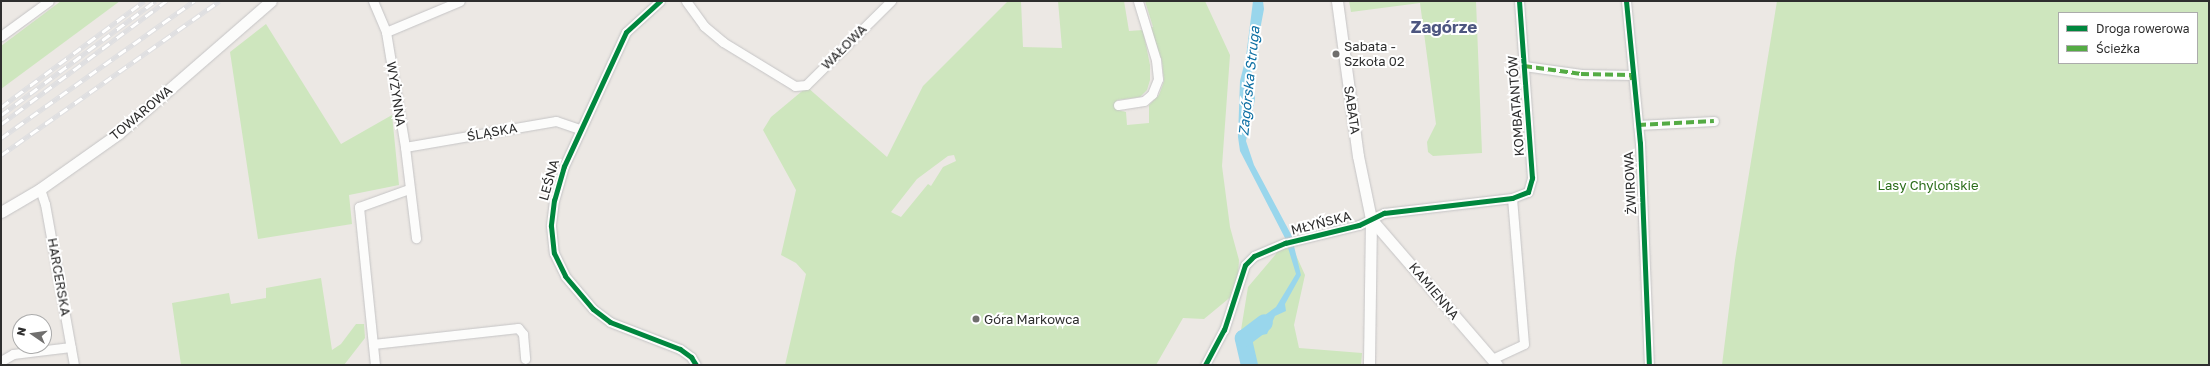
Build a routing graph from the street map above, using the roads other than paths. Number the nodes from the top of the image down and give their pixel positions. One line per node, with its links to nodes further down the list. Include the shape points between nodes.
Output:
1 (49, 1): 13 (street)
2 (272, 1): 22 (street, TOWAROWA, via 119,133)
3 (373, 1): 12 (street, WYŻYNNA)
4 (460, 1): 12 (street)
5 (660, 1): 19 (street, LEŚNA, via 626,32)
6 (686, 1): 7 (street, WAŁOWA, via 704,26 723,42 795,86 806,85)
7 (891, 1)
8 (1138, 1): 16 (street, via 1156,60 1158,79 1152,94 1144,101)
9 (1337, 1): 25 (street, SABATA, via 1358,156)
10 (1519, 1): 14 (street, KOMBATANTÓW)
11 (1626, 1): 15 (street, ŻWIROWA)
12 (386, 32): 20 (street, WYŻYNNA)
13 (1, 36)
14 (1524, 66): 15 (street, via 1581,74); 23 (street, KOMBATANTÓW, via 1532,178 1528,192)
15 (1631, 75): 18 (street, ŻWIROWA)
16 (1118, 105)
17 (1714, 120): 18 (street)
18 (1638, 124): 37 (street, ŻWIROWA)
19 (579, 129): 20 (street, ŚLĄSKA, via 556,121); 34 (street, LEŚNA, via 554,200 551,226 554,253 565,276 593,309 610,322 680,349 691,357)
20 (405, 147): 21 (street, WYŻYNNA)
21 (409, 189): 26 (street, WYŻYNNA); 27 (street, via 359,207)
22 (40, 190): 24 (street, TOWAROWA); 28 (street, HARCERSKA, via 45,204)
23 (1512, 198): 25 (street, MŁYŃSKA, via 1384,213); 31 (street, via 1524,344)
24 (1, 212)
25 (1371, 219): 31 (street, KAMIENNA); 35 (street, MŁYŃSKA, via 1359,225 1285,243 1254,256 1245,265 1224,330); 36 (street, SABATA)
26 (416, 238)
27 (373, 344): 29 (street, via 518,328 523,334); 33 (street)
28 (71, 347): 30 (street, via 13,354); 32 (street, HARCERSKA)
29 (525, 359)
30 (1, 361)
31 (1494, 362)
32 (74, 365)
33 (375, 365)
34 (696, 365)
35 (1206, 365)
36 (1369, 365)
37 (1650, 365)

